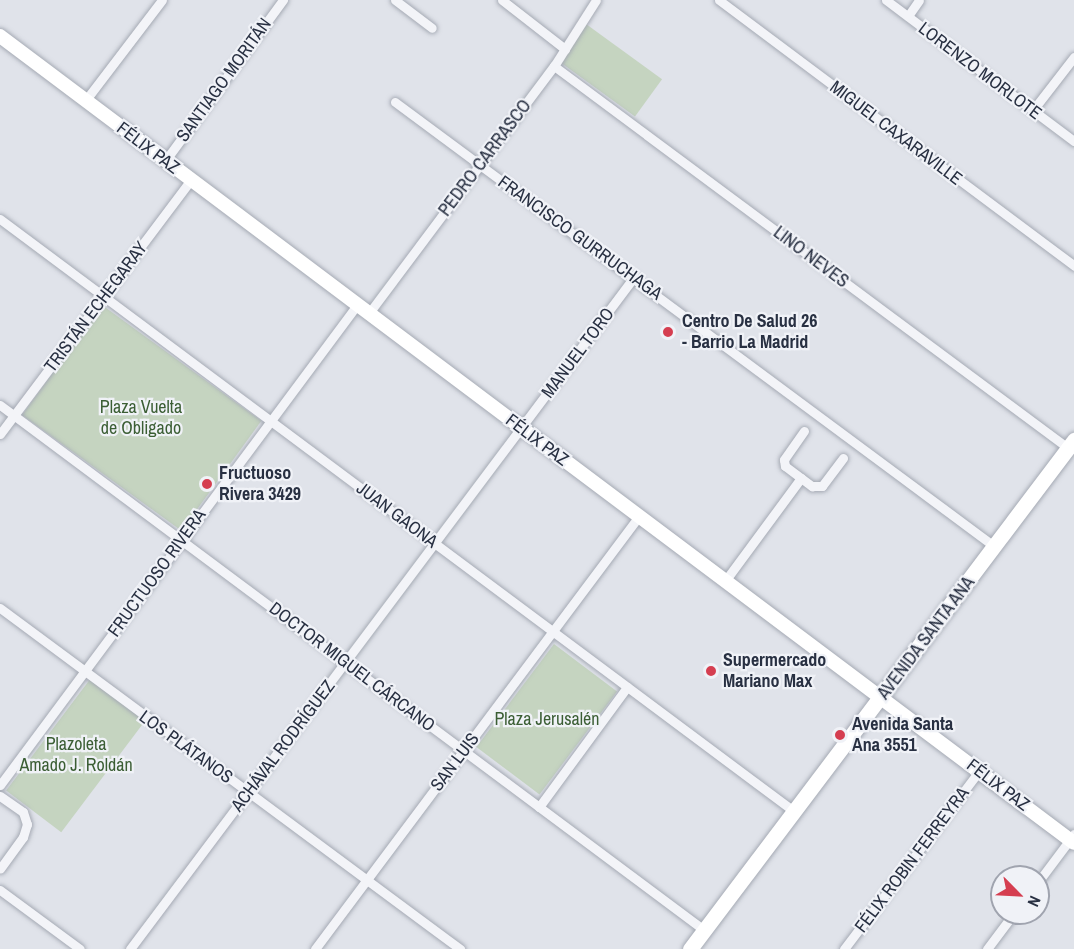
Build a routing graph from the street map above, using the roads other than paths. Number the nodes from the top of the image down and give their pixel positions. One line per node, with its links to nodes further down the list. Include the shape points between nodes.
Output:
1 (162, 0): 15 (street)
2 (283, 0): 19 (street, SANTIAGO MORITÁN)
3 (395, 0): 10 (street)
4 (502, 0): 12 (street)
5 (596, 0): 12 (street, PEDRO CARRASCO)
6 (719, 0): 23 (street, MIGUEL CAXARAVILLE)
7 (886, 0): 9 (street, LORENZO MORLOTE)
8 (920, 0): 9 (street)
9 (908, 16): 17 (street, LORENZO MORLOTE)
10 (432, 28)
11 (0, 37): 15 (main road, FÉLIX PAZ)
12 (565, 48): 14 (street, PEDRO CARRASCO)
13 (1074, 57): 17 (street)
14 (554, 66): 20 (street, PEDRO CARRASCO); 33 (street, LINO NEVES)
15 (86, 100): 19 (main road, FÉLIX PAZ)
16 (395, 102): 20 (street, FRANCISCO GURRUCHAGA)
17 (1033, 110): 18 (street, LORENZO MORLOTE)
18 (1074, 141)
19 (165, 160): 21 (main road, FÉLIX PAZ)
20 (480, 165): 24 (street, FRANCISCO GURRUCHAGA); 26 (street, PEDRO CARRASCO)
21 (191, 180): 25 (street, TRISTÁN ECHEGARAY); 26 (main road, FÉLIX PAZ)
22 (0, 219): 25 (street, JUAN GAONA)
23 (1074, 266)
24 (634, 277): 30 (street, MANUEL TORO); 39 (street, FRANCISCO GURRUCHAGA)
25 (104, 296): 28 (street, TRISTÁN ECHEGARAY); 29 (street, JUAN GAONA)
26 (363, 309): 29 (street, FRUCTUOSO RIVERA); 30 (main road, FÉLIX PAZ)
27 (0, 405): 28 (street, DOCTOR MIGUEL CÁRCANO)
28 (14, 415): 32 (street, TRISTÁN ECHEGARAY); 37 (street, DOCTOR MIGUEL CÁRCANO)
29 (270, 420): 37 (street, FRUCTUOSO RIVERA); 38 (street, JUAN GAONA)
30 (521, 428): 36 (main road, FÉLIX PAZ); 38 (street, ACHÁVAL RODRÍGUEZ)
31 (804, 431): 35 (street, via 784,460 785,466)
32 (0, 434)
33 (1071, 444): 39 (main road, AVENIDA SANTA ANA)
34 (843, 458): 35 (street, via 822,486 812,486)
35 (801, 478): 40 (street)
36 (639, 516): 40 (main road, FÉLIX PAZ); 42 (street, SAN LUIS)
37 (182, 540): 43 (street, DOCTOR MIGUEL CÁRCANO); 44 (street, FRUCTUOSO RIVERA)
38 (435, 543): 42 (street, JUAN GAONA); 43 (street, ACHÁVAL RODRÍGUEZ)
39 (994, 546): 46 (main road, AVENIDA SANTA ANA)
40 (724, 581): 46 (main road, FÉLIX PAZ)
41 (0, 608): 44 (street, LOS PLÁTANOS)
42 (553, 631): 45 (street, JUAN GAONA); 47 (street, SAN LUIS)
43 (345, 662): 47 (street, DOCTOR MIGUEL CÁRCANO); 50 (street, ACHÁVAL RODRÍGUEZ)
44 (84, 672): 49 (street, FRUCTUOSO RIVERA); 50 (street, LOS PLÁTANOS)
45 (627, 687): 52 (street); 53 (street, JUAN GAONA)
46 (881, 698): 48 (main road, FÉLIX PAZ); 53 (main road, AVENIDA SANTA ANA)
47 (464, 750): 52 (street, DOCTOR MIGUEL CÁRCANO); 57 (street, SAN LUIS)
48 (979, 771): 54 (main road, FÉLIX PAZ); 66 (street, FÉLIX ROBIN FERREYRA)
49 (0, 785)
50 (248, 792): 57 (street, LOS PLÁTANOS); 62 (street, ACHÁVAL RODRÍGUEZ)
51 (0, 796): 56 (street, via 23,812 27,824 23,837)
52 (538, 807): 60 (street, DOCTOR MIGUEL CÁRCANO)
53 (795, 812): 60 (main road, AVENIDA SANTA ANA)
54 (1073, 839): 55 (street)
55 (1050, 867)
56 (0, 868)
57 (367, 880): 63 (street, SAN LUIS); 64 (street, LOS PLÁTANOS)
58 (0, 890): 61 (street)
59 (1005, 925): 67 (street)
60 (704, 930): 65 (main road, AVENIDA SANTA ANA)
61 (80, 949)
62 (130, 949)
63 (315, 949)
64 (460, 949)
65 (690, 949)
66 (844, 949)
67 (987, 949)

